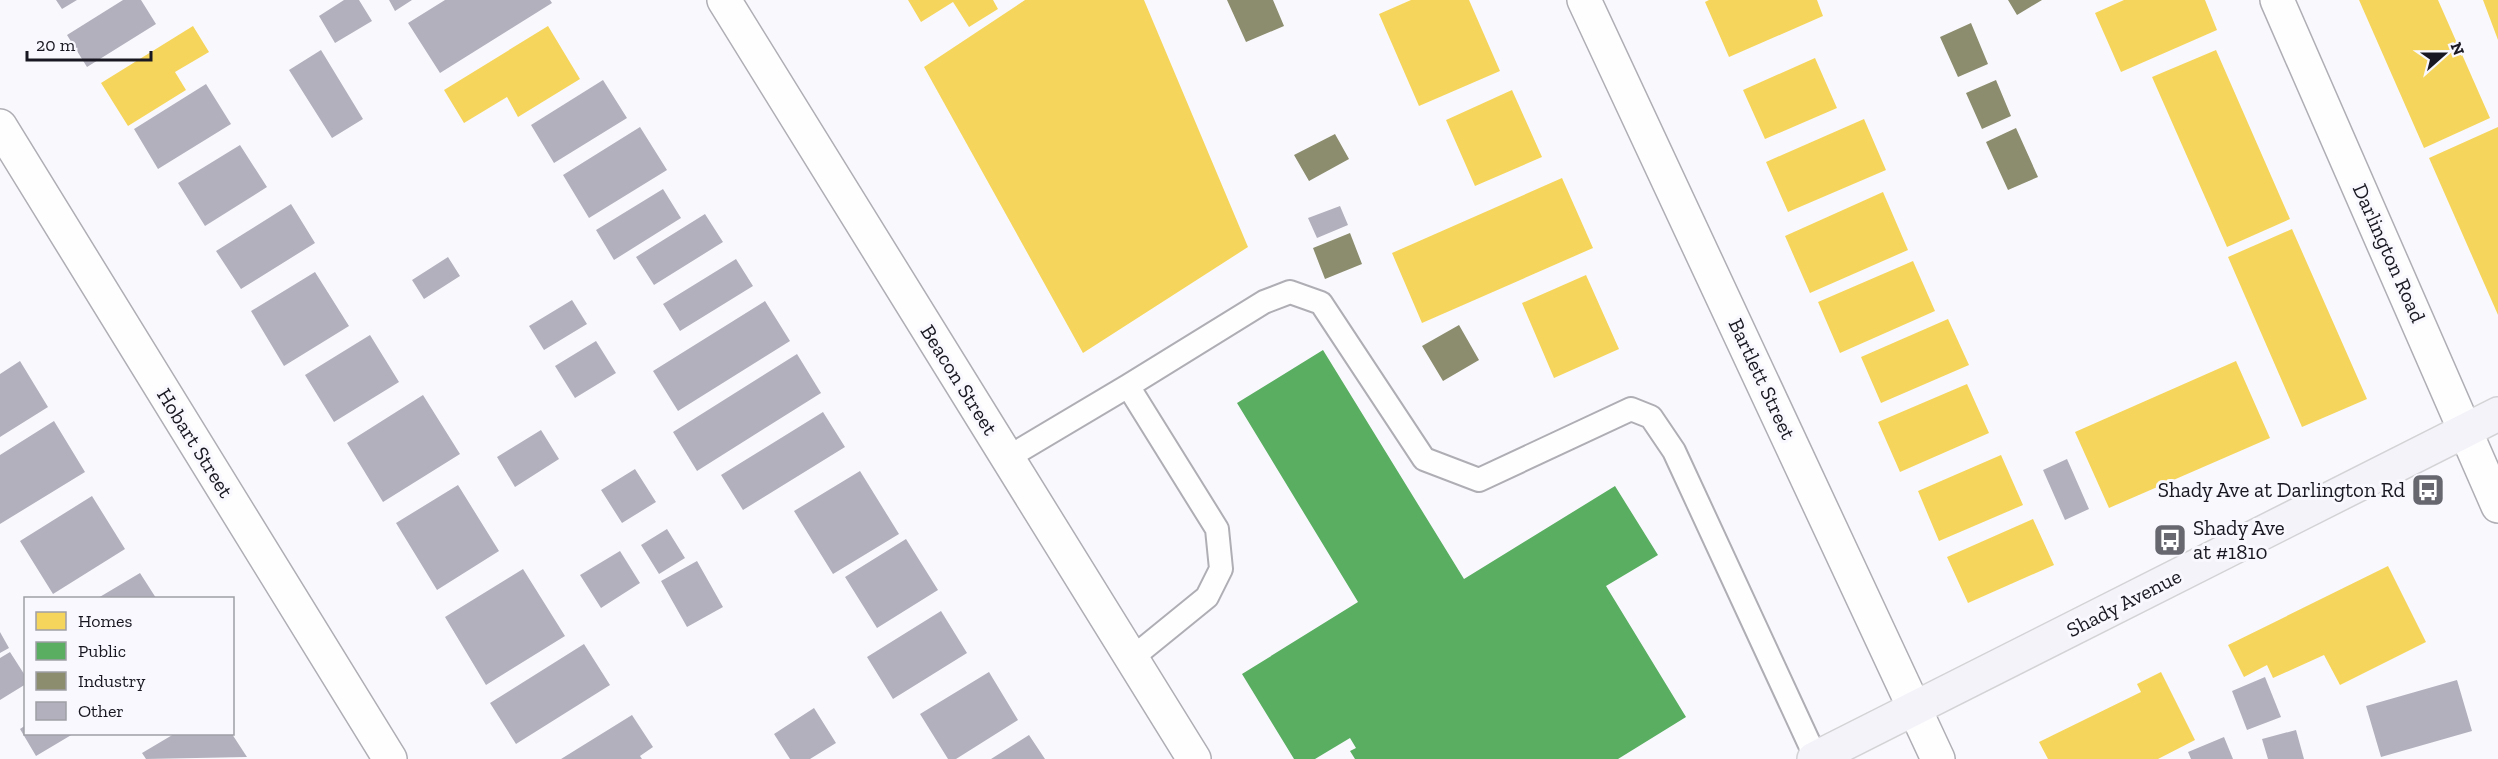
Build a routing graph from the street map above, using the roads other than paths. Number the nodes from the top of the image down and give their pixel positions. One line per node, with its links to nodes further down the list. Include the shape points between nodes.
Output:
1 (724, 0): 8 (street, Beacon Street)
2 (1584, 0): 11 (street, Bartlett Street)
3 (2277, 0): 7 (street, Darlington Road)
4 (0, 126): 13 (street, Hobart Street)
5 (1128, 386): 8 (lane); 10 (lane, via 1217,529 1221,569 1207,597); 12 (lane, via 1264,302 1290,292 1321,303 1424,459 1479,480 1630,409 1651,417 1674,451)
6 (2498, 414): 7 (main road, Shady Avenue)
7 (2467, 431): 9 (street, Darlington Road); 11 (main road, Shady Avenue)
8 (1007, 458): 10 (street, Beacon Street)
9 (2498, 506)
10 (1132, 658): 14 (street, Beacon Street)
11 (1916, 708): 12 (main road, Shady Avenue); 15 (street, Bartlett Street)
12 (1815, 758)
13 (390, 759)
14 (1194, 759)
15 (1938, 759)

